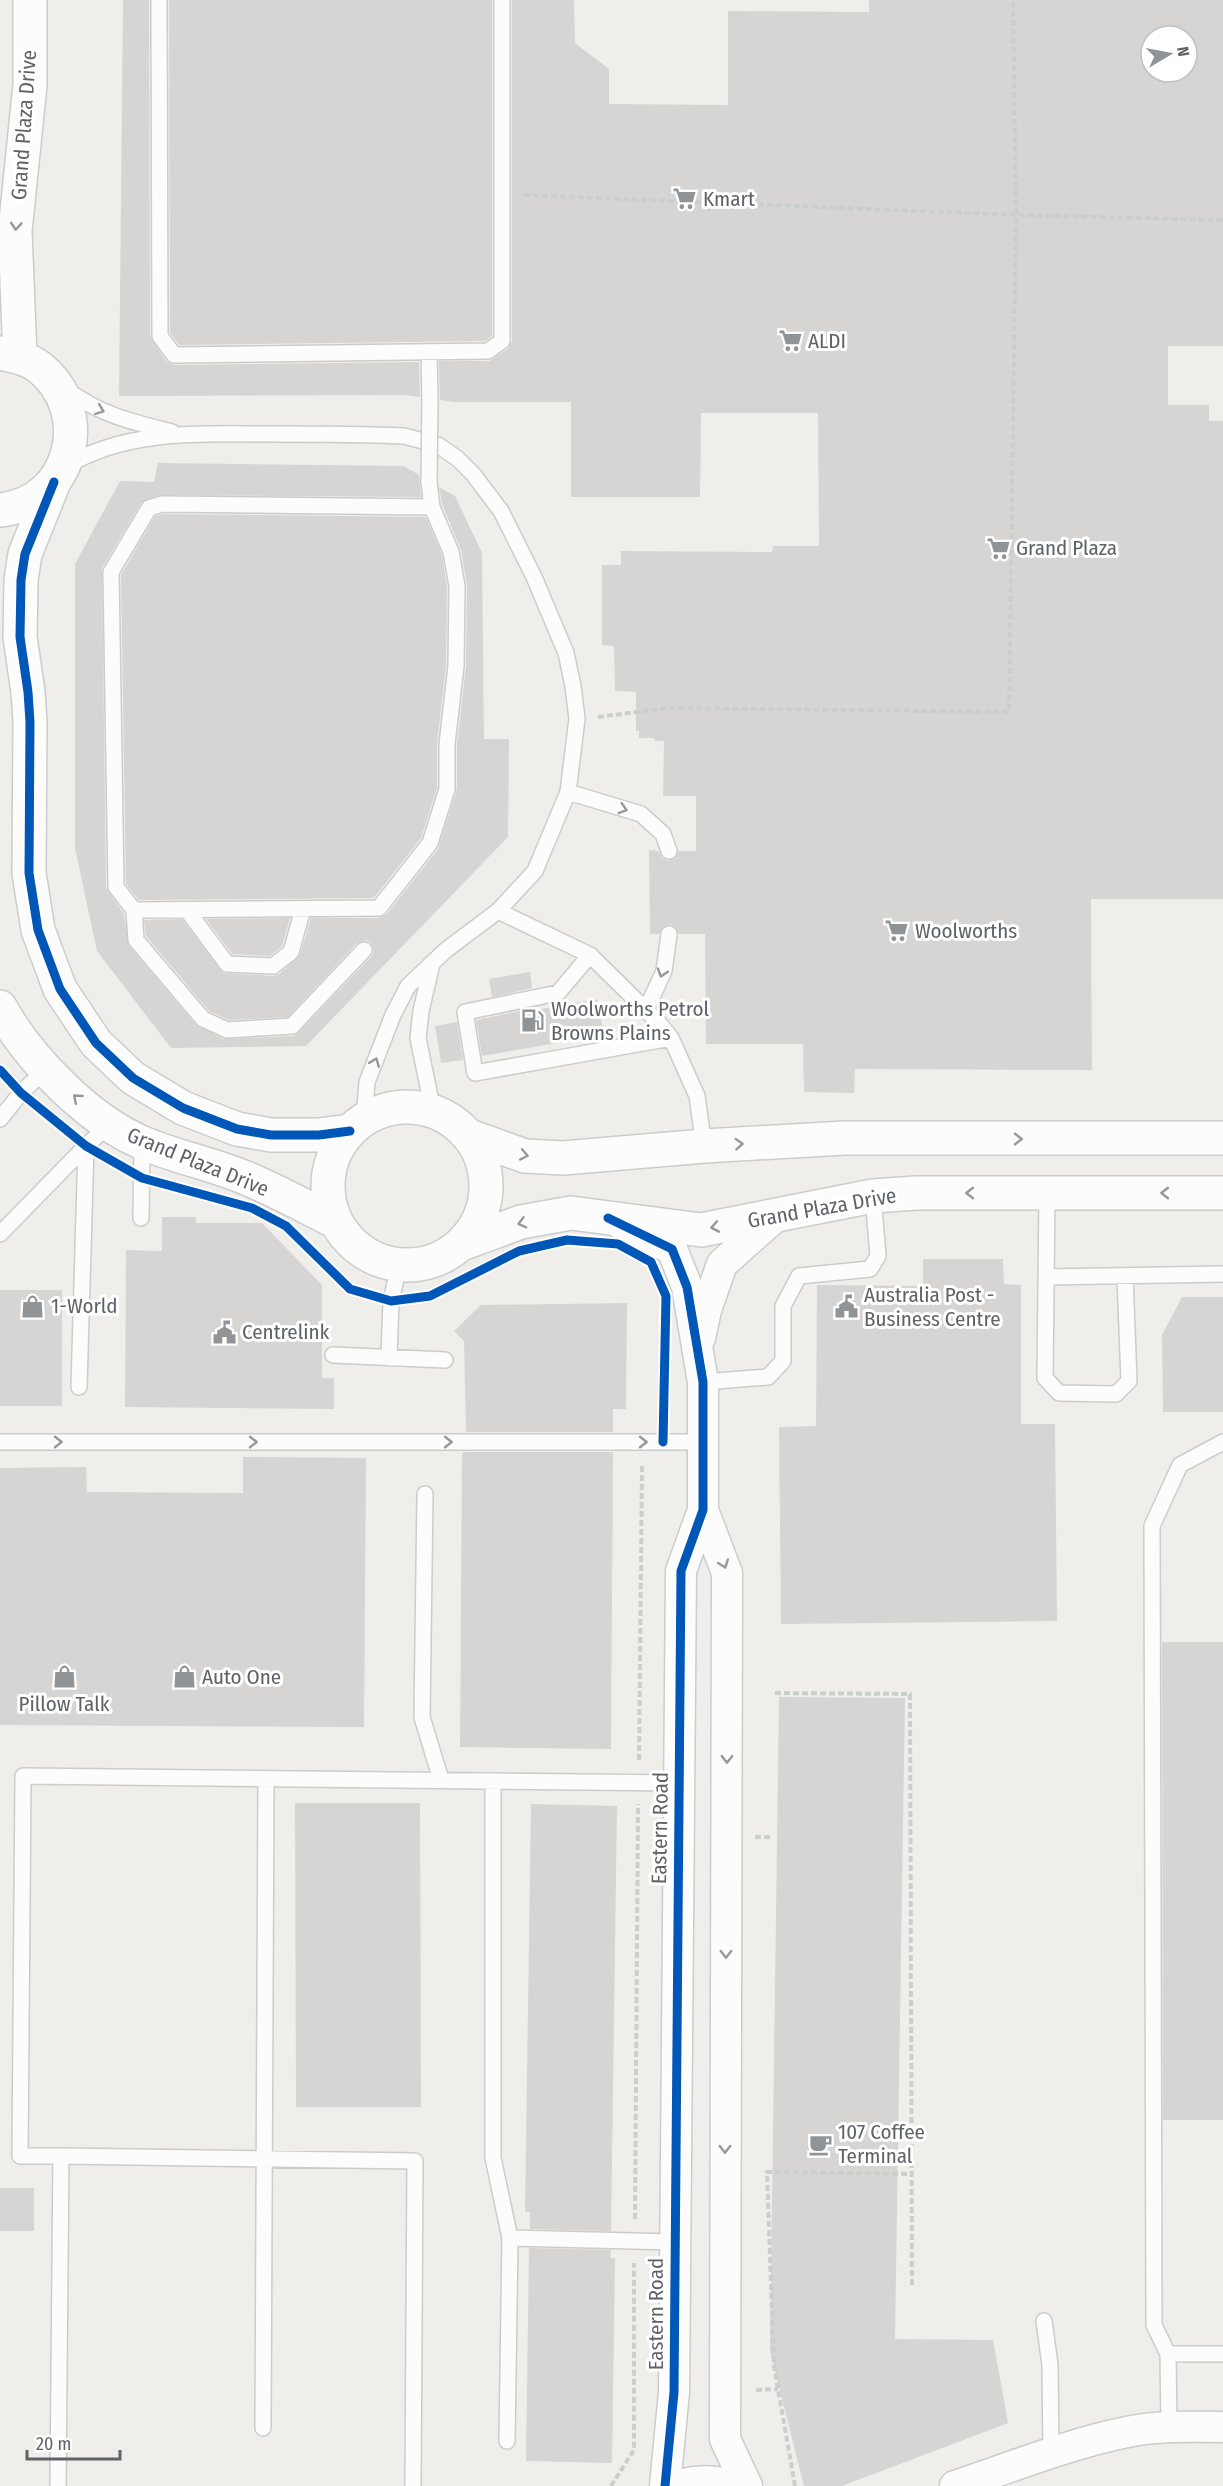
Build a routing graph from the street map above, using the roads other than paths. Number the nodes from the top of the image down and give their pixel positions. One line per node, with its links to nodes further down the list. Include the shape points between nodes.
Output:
1 (30, 0): 5 (street, Grand Plaza Drive, one-way to 5, via 30,86 15,231)
2 (159, 0): 4 (lane, via 160,336 174,355)
3 (502, 0): 4 (lane, via 502,341 488,351)
4 (429, 352): 9 (lane, bridge)
5 (10, 355): 6 (street, via 37,366)
6 (51, 378): 7 (lane, one-way to 7, via 89,406); 8 (street, via 64,398 71,422 70,446)
7 (178, 434): 8 (lane, via 122,444 84,456); 11 (lane, via 404,436 438,445 458,459 501,512 566,653 577,719)
8 (58, 475): 10 (street, via 34,499); 27 (street, via 25,554 20,637 30,722 28,873 38,930 60,989 96,1043 133,1078 183,1108 237,1130 271,1135 319,1135)
9 (432, 507): 13 (lane, via 451,552 457,586 447,789 430,843 379,908); 14 (lane, via 162,504 149,508 111,572 116,887)
10 (0, 510)
11 (568, 792): 12 (lane, one-way to 12, via 641,814 663,834); 16 (lane, via 535,871)
12 (669, 851)
13 (303, 909): 15 (lane); 15 (lane, via 291,952 273,966 227,964)
14 (134, 910): 15 (lane); 18 (lane, via 136,940 203,1019 227,1030 292,1026)
15 (187, 910)
16 (498, 911): 19 (lane); 20 (lane)
17 (669, 934): 22 (lane, one-way to 22, via 664,971)
18 (364, 950)
19 (590, 955): 22 (lane); 23 (lane, via 558,993 465,1012 475,1073)
20 (432, 964): 25 (lane, via 418,1038); 27 (lane, one-way to 20, via 367,1082 393,1015 408,986)
21 (0, 1007): 24 (street, Grand Plaza Drive)
22 (646, 1010): 23 (lane)
23 (671, 1038): 32 (lane, via 697,1096)
24 (45, 1070): 26 (lane); 28 (street, Grand Plaza Drive, one-way to 24)
25 (433, 1111): 27 (street, via 410,1107 386,1109); 29 (street, via 453,1121)
26 (0, 1119)
27 (357, 1125): 39 (street, via 336,1150 329,1174 329,1198)
28 (97, 1136): 31 (street, Grand Plaza Drive); 40 (lane); 51 (lane)
29 (469, 1136): 32 (street, one-way to 32, via 506,1151 542,1158); 41 (street, via 481,1156 485,1202)
30 (1223, 1138): 32 (street, one-way to 30, via 845,1138)
31 (142, 1143): 37 (lane); 39 (street, Grand Plaza Drive, via 246,1178)
32 (704, 1146)
33 (1047, 1193): 34 (street, Grand Plaza Drive, one-way to 33); 35 (street, Grand Plaza Drive, one-way to 35); 45 (lane)
34 (1223, 1193)
35 (873, 1196): 36 (street, Grand Plaza Drive); 50 (lane, via 878,1256 870,1269 799,1276 783,1306 783,1361 768,1377)
36 (776, 1216): 38 (street, Grand Plaza Drive, one-way to 38, via 701,1230); 46 (street, Eastern Road, via 722,1263)
37 (141, 1218)
38 (608, 1218): 41 (street, Grand Plaza Drive, one-way to 41, via 571,1213 521,1222); 46 (street, Eastern Road, via 672,1249 687,1287)
39 (336, 1222): 42 (street, via 359,1249 374,1259)
40 (0, 1234)
41 (464, 1243): 42 (street, via 445,1257 423,1265)
42 (399, 1266): 48 (lane, via 391,1301)
43 (1223, 1274): 44 (lane)
44 (1125, 1276): 45 (lane); 45 (lane, via 1129,1381 1116,1394 1059,1393 1046,1378)
45 (1047, 1277)
46 (698, 1350): 50 (street, Eastern Road)
47 (333, 1355): 48 (lane)
48 (389, 1358): 49 (lane)
49 (445, 1360)
50 (703, 1382): 53 (street, Eastern Road)
51 (79, 1387)
52 (0, 1442): 53 (lane, one-way to 53)
53 (703, 1442): 56 (street, Eastern Road)
54 (1223, 1442): 66 (lane, via 1180,1465 1152,1526 1154,2325)
55 (424, 1494): 58 (lane, via 422,1718)
56 (703, 1510): 60 (street, Eastern Road, via 681,1571); 78 (street, Eastern Road, one-way to 78, via 727,1573 725,2439)
57 (266, 1779): 58 (lane); 61 (lane, via 23,1776 20,2156); 62 (lane)
58 (441, 1780): 59 (lane)
59 (493, 1781): 60 (lane); 63 (lane, via 493,2158)
60 (679, 1783): 64 (street, Eastern Road)
61 (61, 2156): 62 (lane); 73 (lane)
62 (264, 2160): 70 (lane); 74 (lane, via 415,2161)
63 (510, 2238): 64 (lane); 71 (lane)
64 (675, 2242): 75 (street, Eastern Road, via 674,2392)
65 (1044, 2321): 72 (lane, via 1050,2365)
66 (1168, 2354): 67 (lane); 68 (lane)
67 (1223, 2354)
68 (1169, 2427): 69 (street); 72 (street, via 1127,2432)
69 (1223, 2427)
70 (263, 2428)
71 (507, 2441)
72 (1051, 2453): 79 (street)
73 (58, 2486)
74 (413, 2486)
75 (665, 2486)
76 (680, 2486): 77 (street, via 711,2481)
77 (735, 2486)
78 (747, 2486)
79 (955, 2486)

